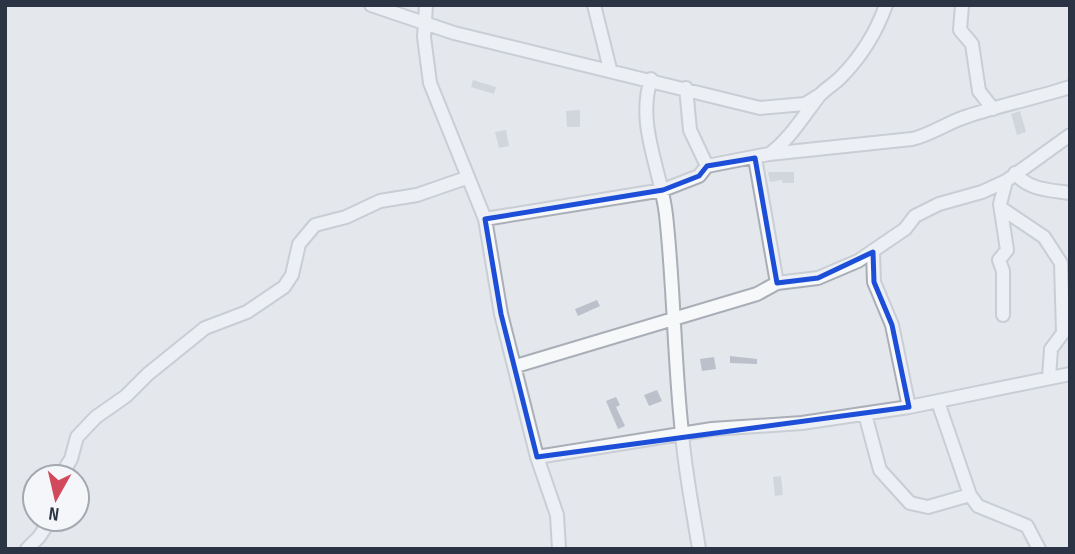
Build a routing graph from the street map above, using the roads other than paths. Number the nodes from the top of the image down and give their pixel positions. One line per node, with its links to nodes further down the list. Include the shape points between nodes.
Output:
1 (370, 5): 6 (street)
2 (426, 5): 6 (street)
3 (594, 5): 7 (street)
4 (886, 5): 12 (street, via 864,49)
5 (961, 5): 14 (street, via 960,30 972,44 979,91)
6 (424, 25): 7 (street); 20 (street, via 430,83)
7 (610, 69): 8 (street)
8 (634, 75): 9 (street); 13 (street)
9 (651, 79): 11 (street); 13 (street)
10 (1070, 87): 14 (street)
11 (686, 88): 12 (street, via 760,108 804,104); 18 (street, via 690,130)
12 (821, 94): 16 (street, via 792,135)
13 (646, 95): 21 (street, via 648,141)
14 (993, 109): 16 (street, via 912,139)
15 (1070, 135): 19 (street)
16 (769, 154): 17 (street)
17 (755, 158): 18 (street); 27 (street)
18 (707, 166): 21 (street, via 699,176)
19 (1010, 177): 22 (street); 23 (street, via 1031,187); 24 (street)
20 (466, 178): 25 (street); 38 (street, via 417,195 380,201 315,225 299,244 292,275 284,287 236,318 205,328 148,374 77,437)
21 (663, 190): 25 (street); 29 (street)
22 (982, 192): 24 (street); 26 (street, via 915,216)
23 (1070, 193)
24 (1001, 206): 28 (street, via 1007,250 999,260); 32 (street, via 1045,237 1062,263 1063,333 1051,349)
25 (485, 219): 30 (street, via 501,314)
26 (873, 252): 27 (street, via 818,278); 34 (street, via 874,282 892,325)
27 (777, 284): 29 (street)
28 (1003, 315)
29 (676, 318): 30 (street); 36 (street)
30 (516, 366): 37 (street)
31 (1070, 374): 32 (street)
32 (1049, 377): 33 (street)
33 (939, 402): 34 (street); 39 (street)
34 (909, 407): 35 (street)
35 (865, 414): 36 (street); 39 (street, via 880,470 910,503 928,507)
36 (682, 434): 37 (street); 43 (street)
37 (537, 457): 42 (street, via 557,515)
38 (69, 463)
39 (970, 495): 44 (street, via 978,506 1027,526)
40 (42, 533): 41 (street)
41 (27, 549)
42 (559, 549)
43 (699, 549)
44 (1039, 549)

